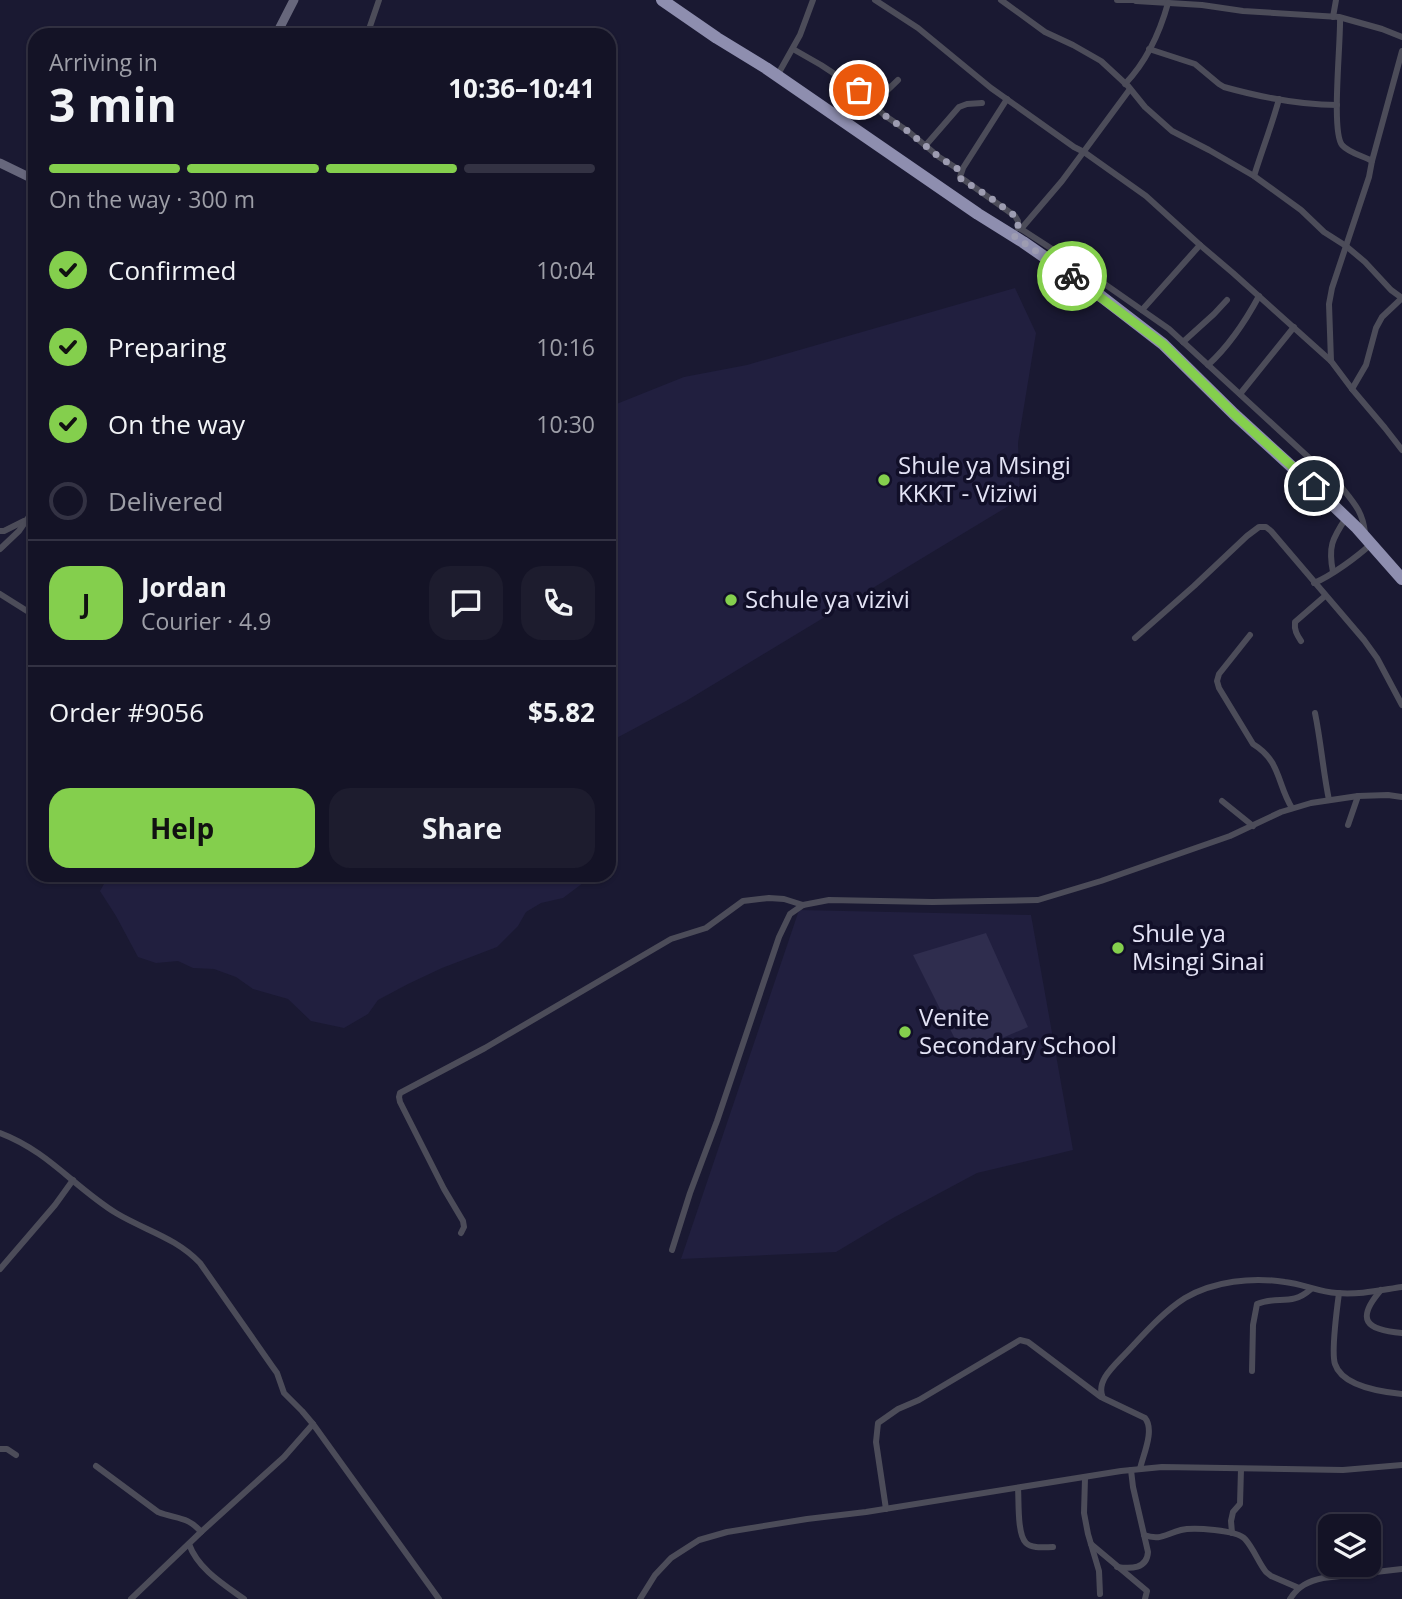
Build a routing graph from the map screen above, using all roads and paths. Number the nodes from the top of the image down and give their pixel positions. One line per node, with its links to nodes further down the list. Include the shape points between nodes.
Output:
1 (294, 0): 12 (street)
2 (379, 0): 13 (street)
3 (663, 0): 18 (highway)
4 (813, 0): 15 (street)
5 (875, 0): 21 (street)
6 (1001, 0): 20 (street, via 1045,32 1101,61)
7 (1117, 0): 8 (street)
8 (1136, 0): 10 (street)
9 (1336, 0): 11 (street)
10 (1167, 3): 11 (street); 16 (street)
11 (1337, 17): 14 (street); 25 (street)
12 (280, 28)
13 (369, 28)
14 (1402, 37)
15 (793, 49): 18 (street); 24 (street, via 859,90)
16 (1149, 49): 20 (street); 22 (street, via 1195,64 1224,87)
17 (1402, 51): 28 (street)
18 (777, 76): 33 (highway)
19 (898, 80): 24 (street)
20 (1128, 87): 27 (street); 32 (street, via 1172,131)
21 (1007, 99): 27 (street); 30 (street)
22 (1279, 99): 25 (street); 32 (street)
23 (982, 103): 26 (street, via 959,107)
24 (873, 104): 26 (street)
25 (1337, 105): 28 (street, via 1343,146)
26 (926, 145): 30 (street)
27 (1084, 152): 33 (street); 34 (street, via 1146,196)
28 (1371, 161): 35 (street)
29 (0, 163): 31 (street)
30 (961, 171): 33 (street, via 961,179 1015,216)
31 (28, 177)
32 (1254, 177): 35 (street)
33 (1018, 231): 38 (street); 47 (highway, via 1163,344)
34 (1200, 246): 36 (street); 38 (street)
35 (1346, 246): 41 (street, via 1329,304); 43 (street, via 1402,298 1382,317 1366,365)
36 (1259, 296): 39 (street); 42 (street, via 1240,330)
37 (1227, 300): 40 (street)
38 (1142, 310): 40 (street)
39 (1294, 327): 41 (street); 44 (street)
40 (1183, 342): 42 (street)
41 (1331, 361): 43 (street)
42 (1208, 366): 44 (street)
43 (1352, 389): 45 (street)
44 (1240, 394): 50 (street, via 1343,489 1364,519)
45 (1402, 450)
46 (28, 518): 48 (street)
47 (1346, 518): 50 (highway); 52 (street, via 1332,541)
48 (26, 521): 49 (street); 51 (street)
49 (0, 531)
50 (1368, 541): 52 (street, via 1361,554); 53 (highway)
51 (0, 549)
52 (1333, 572): 54 (street)
53 (1402, 579)
54 (1314, 583): 56 (street); 59 (street, via 1271,530 1259,527)
55 (0, 594): 57 (street)
56 (1325, 596): 60 (street, via 1295,622); 61 (street, via 1377,658)
57 (28, 612)
58 (1250, 635): 67 (street, via 1217,681 1253,744 1271,759)
59 (1135, 638)
60 (1301, 641)
61 (1402, 705)
62 (1315, 713): 65 (street)
63 (1358, 796): 64 (street); 65 (street); 68 (street)
64 (1402, 797)
65 (1329, 800): 67 (street)
66 (1222, 801): 69 (street)
67 (1292, 808): 69 (street)
68 (1348, 825)
69 (1253, 826): 70 (street, via 1038,900 829,900)
70 (803, 905): 73 (street, via 777,898 743,901 706,928 671,939 400,1093 400,1102 463,1221); 74 (street, via 790,914 779,937)
71 (0, 1133): 72 (street, via 37,1151)
72 (73, 1180): 75 (street); 84 (street, via 116,1212 175,1242 200,1263 277,1373 284,1393)
73 (461, 1233)
74 (672, 1250)
75 (0, 1269)
76 (1402, 1287): 78 (street)
77 (1311, 1289): 79 (street); 81 (street, via 1294,1300 1257,1304); 83 (street, via 1288,1282 1243,1279 1186,1298 1149,1328 1108,1373 1101,1386)
78 (1381, 1290): 79 (street); 80 (street, via 1366,1317 1378,1328)
79 (1339, 1293): 82 (street, via 1333,1354 1336,1368 1364,1387)
80 (1402, 1333)
81 (1252, 1371)
82 (1402, 1394)
83 (1103, 1398): 89 (street, via 1149,1422); 94 (street, via 1020,1340 878,1423 876,1442)
84 (313, 1424): 95 (street, via 284,1457); 108 (street)
85 (0, 1449): 86 (street)
86 (16, 1455)
87 (1402, 1465): 90 (street, via 1343,1470)
88 (96, 1466): 95 (street, via 158,1511 191,1521)
89 (1140, 1469): 90 (street); 91 (street)
90 (1241, 1469): 96 (street, via 1240,1503 1233,1512)
91 (1131, 1470): 92 (street); 97 (street)
92 (1085, 1478): 93 (street); 98 (street, via 1084,1513)
93 (1018, 1488): 94 (street); 100 (street, via 1024,1541 1034,1547)
94 (886, 1509): 109 (street, via 699,1540 655,1574)
95 (201, 1532): 99 (street)
96 (1231, 1533): 97 (street, via 1194,1529 1157,1538); 103 (street, via 1243,1537 1266,1572)
97 (1144, 1535): 101 (street, via 1146,1563)
98 (1090, 1543): 101 (street); 104 (street)
99 (188, 1544): 106 (street); 107 (street, via 201,1566)
100 (1053, 1547)
101 (1117, 1567): 105 (street)
102 (1402, 1569): 103 (street, via 1322,1578)
103 (1299, 1588): 110 (street)
104 (1100, 1594)
105 (1148, 1596)
106 (131, 1599)
107 (244, 1599)
108 (439, 1599)
109 (640, 1599)
110 (1290, 1599)

